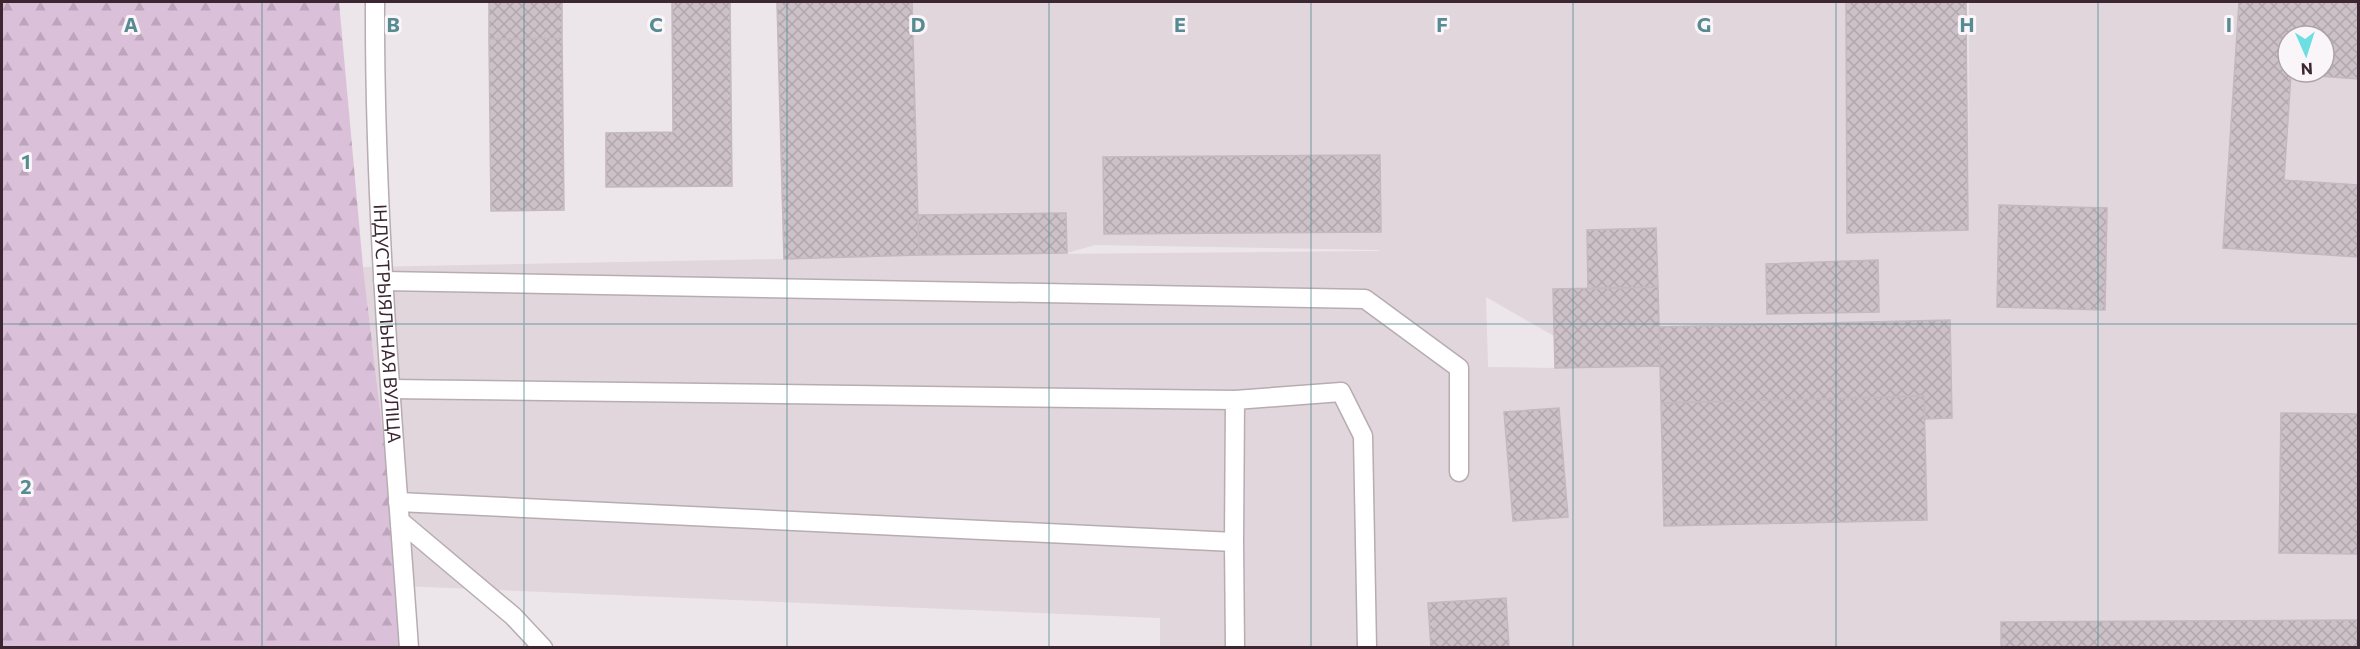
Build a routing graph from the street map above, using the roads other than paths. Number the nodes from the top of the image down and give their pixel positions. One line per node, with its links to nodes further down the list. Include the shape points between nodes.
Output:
1 (375, 2): 2 (street, ІНДУСТРЫЯЛЬНАЯ ВУЛІЦА)
2 (383, 281): 3 (street, ІНДУСТРЫЯЛЬНАЯ ВУЛІЦА); 5 (street, via 1365,299 1459,368)
3 (391, 389): 4 (street); 6 (street, ІНДУСТРЫЯЛЬНАЯ ВУЛІЦА)
4 (1236, 400): 8 (street); 12 (street, via 1341,392 1363,436)
5 (1459, 472)
6 (398, 502): 7 (street, ІНДУСТРЫЯЛЬНАЯ ВУЛІЦА); 8 (street)
7 (400, 521): 9 (street, ІНДУСТРЫЯЛЬНАЯ ВУЛІЦА); 10 (street, via 513,616)
8 (1234, 542): 11 (street)
9 (409, 648)
10 (543, 648)
11 (1235, 648)
12 (1367, 648)

